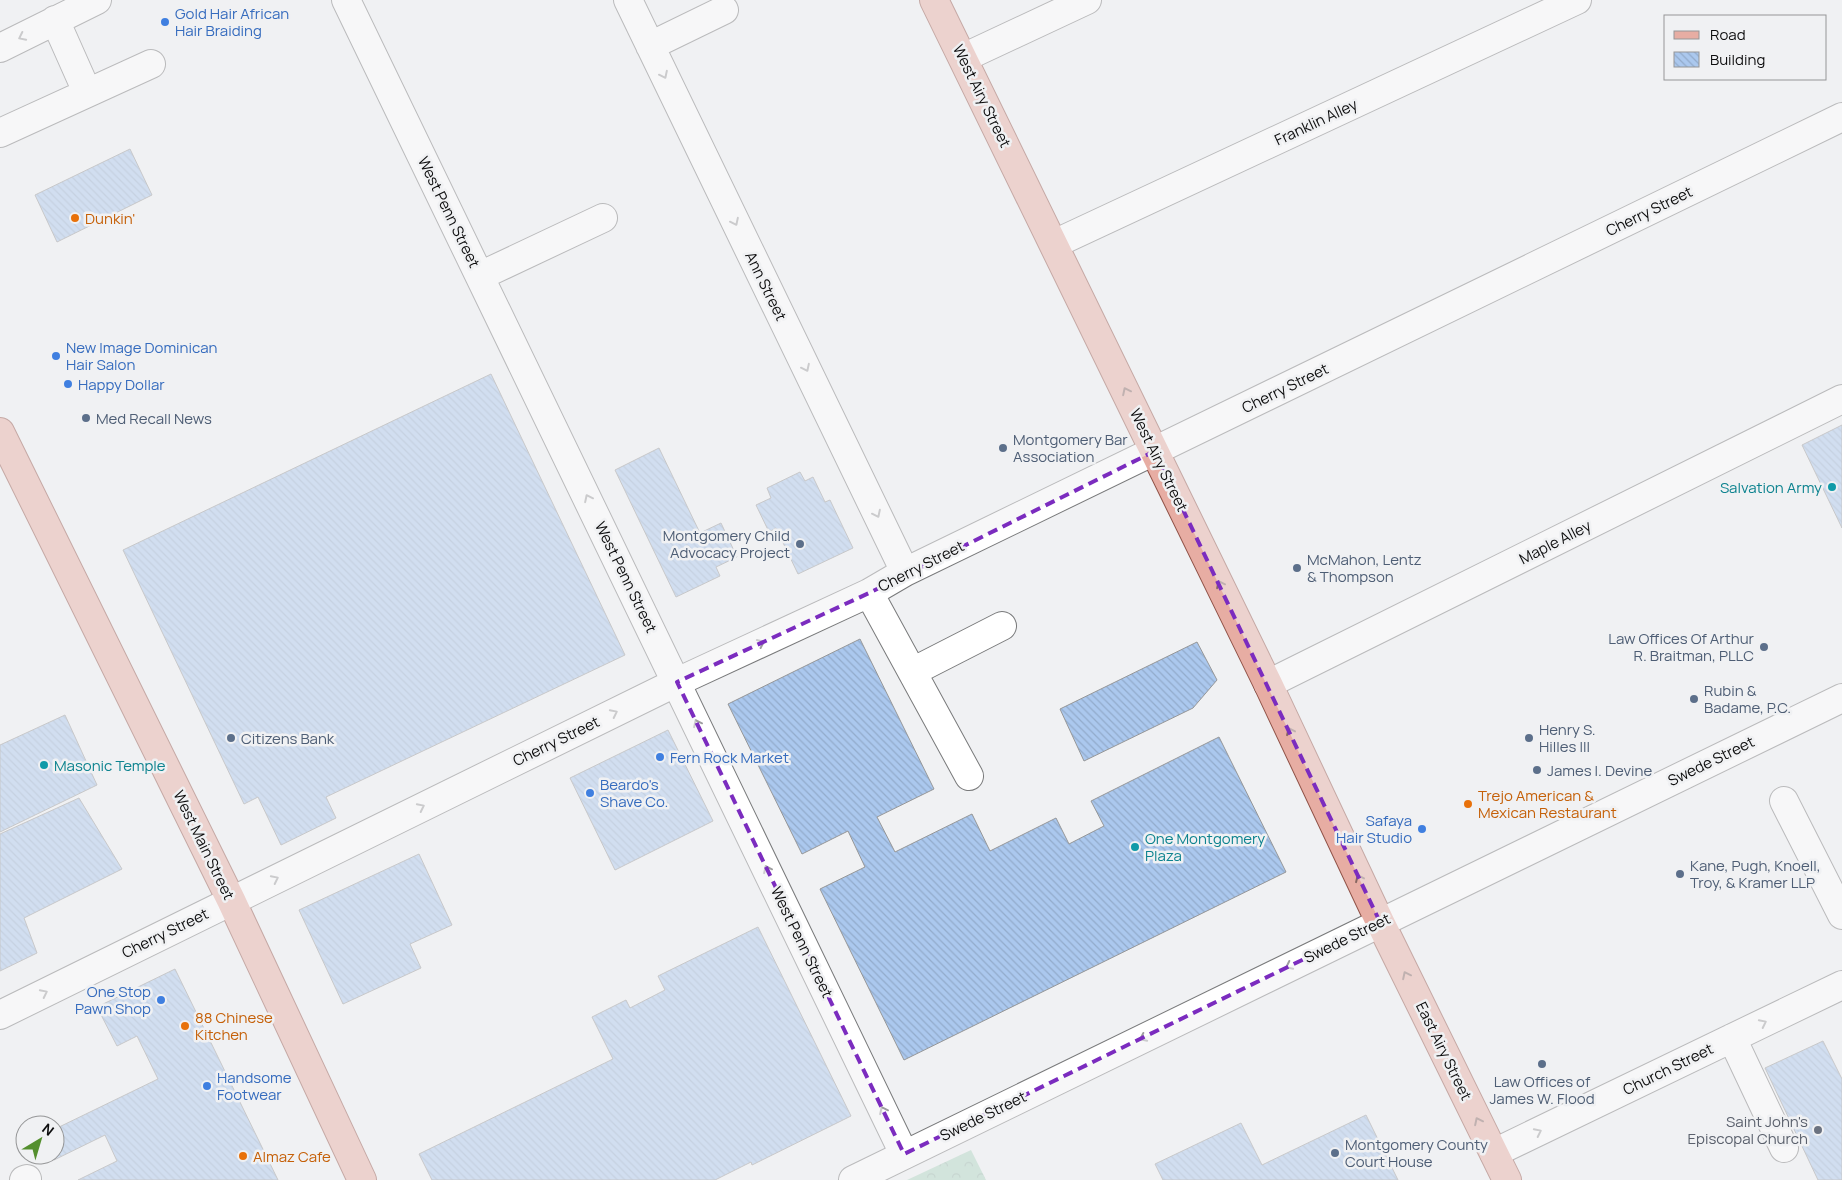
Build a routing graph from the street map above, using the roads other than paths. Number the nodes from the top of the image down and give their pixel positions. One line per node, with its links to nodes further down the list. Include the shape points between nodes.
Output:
1 (97, 0): 8 (street)
2 (346, 0): 18 (street, West Penn Street)
3 (628, 0): 9 (street, Ann Street)
4 (934, 0): 11 (main road, West Airy Street)
5 (1087, 0): 11 (street)
6 (1577, 0): 17 (street, Franklin Alley)
7 (724, 10): 9 (street)
8 (55, 20): 10 (street, one-way to 10); 13 (street)
9 (650, 46): 22 (street, Ann Street, one-way to 22)
10 (0, 48)
11 (963, 58): 17 (main road, West Airy Street)
12 (151, 64): 13 (street)
13 (87, 92): 15 (street)
14 (1842, 117): 21 (street, Cherry Street)
15 (0, 133)
16 (603, 218): 18 (street)
17 (1054, 244): 21 (main road, West Airy Street, one-way to 17)
18 (480, 276): 26 (street, West Penn Street, one-way to 18)
19 (1842, 399): 27 (street, Maple Alley)
20 (0, 432): 31 (main road, West Main Street)
21 (1155, 451): 22 (street, Cherry Street); 27 (main road, West Airy Street, one-way to 21)
22 (905, 572): 23 (street, Cherry Street)
23 (869, 593): 25 (street); 26 (street, Cherry Street, one-way to 23)
24 (1002, 626): 25 (street)
25 (912, 672): 29 (street)
26 (677, 682): 31 (street, Cherry Street, one-way to 26); 39 (street, West Penn Street, one-way to 26)
27 (1268, 684): 33 (main road, West Airy Street, one-way to 27)
28 (1842, 698): 33 (street, Swede Street)
29 (968, 776)
30 (1784, 800): 32 (street)
31 (231, 900): 35 (street, Cherry Street, one-way to 31); 40 (main road, West Main Street)
32 (1842, 915)
33 (1380, 922): 38 (main road, East Airy Street, one-way to 33); 39 (street, Swede Street, one-way to 39)
34 (1842, 985): 36 (street, Church Street, one-way to 34)
35 (0, 1015)
36 (1732, 1038): 37 (street); 38 (street, Church Street, one-way to 36)
37 (1784, 1148)
38 (1494, 1153): 42 (main road, East Airy Street)
39 (904, 1154): 41 (street, Swede Street)
40 (362, 1180)
41 (853, 1180)
42 (1508, 1180)

